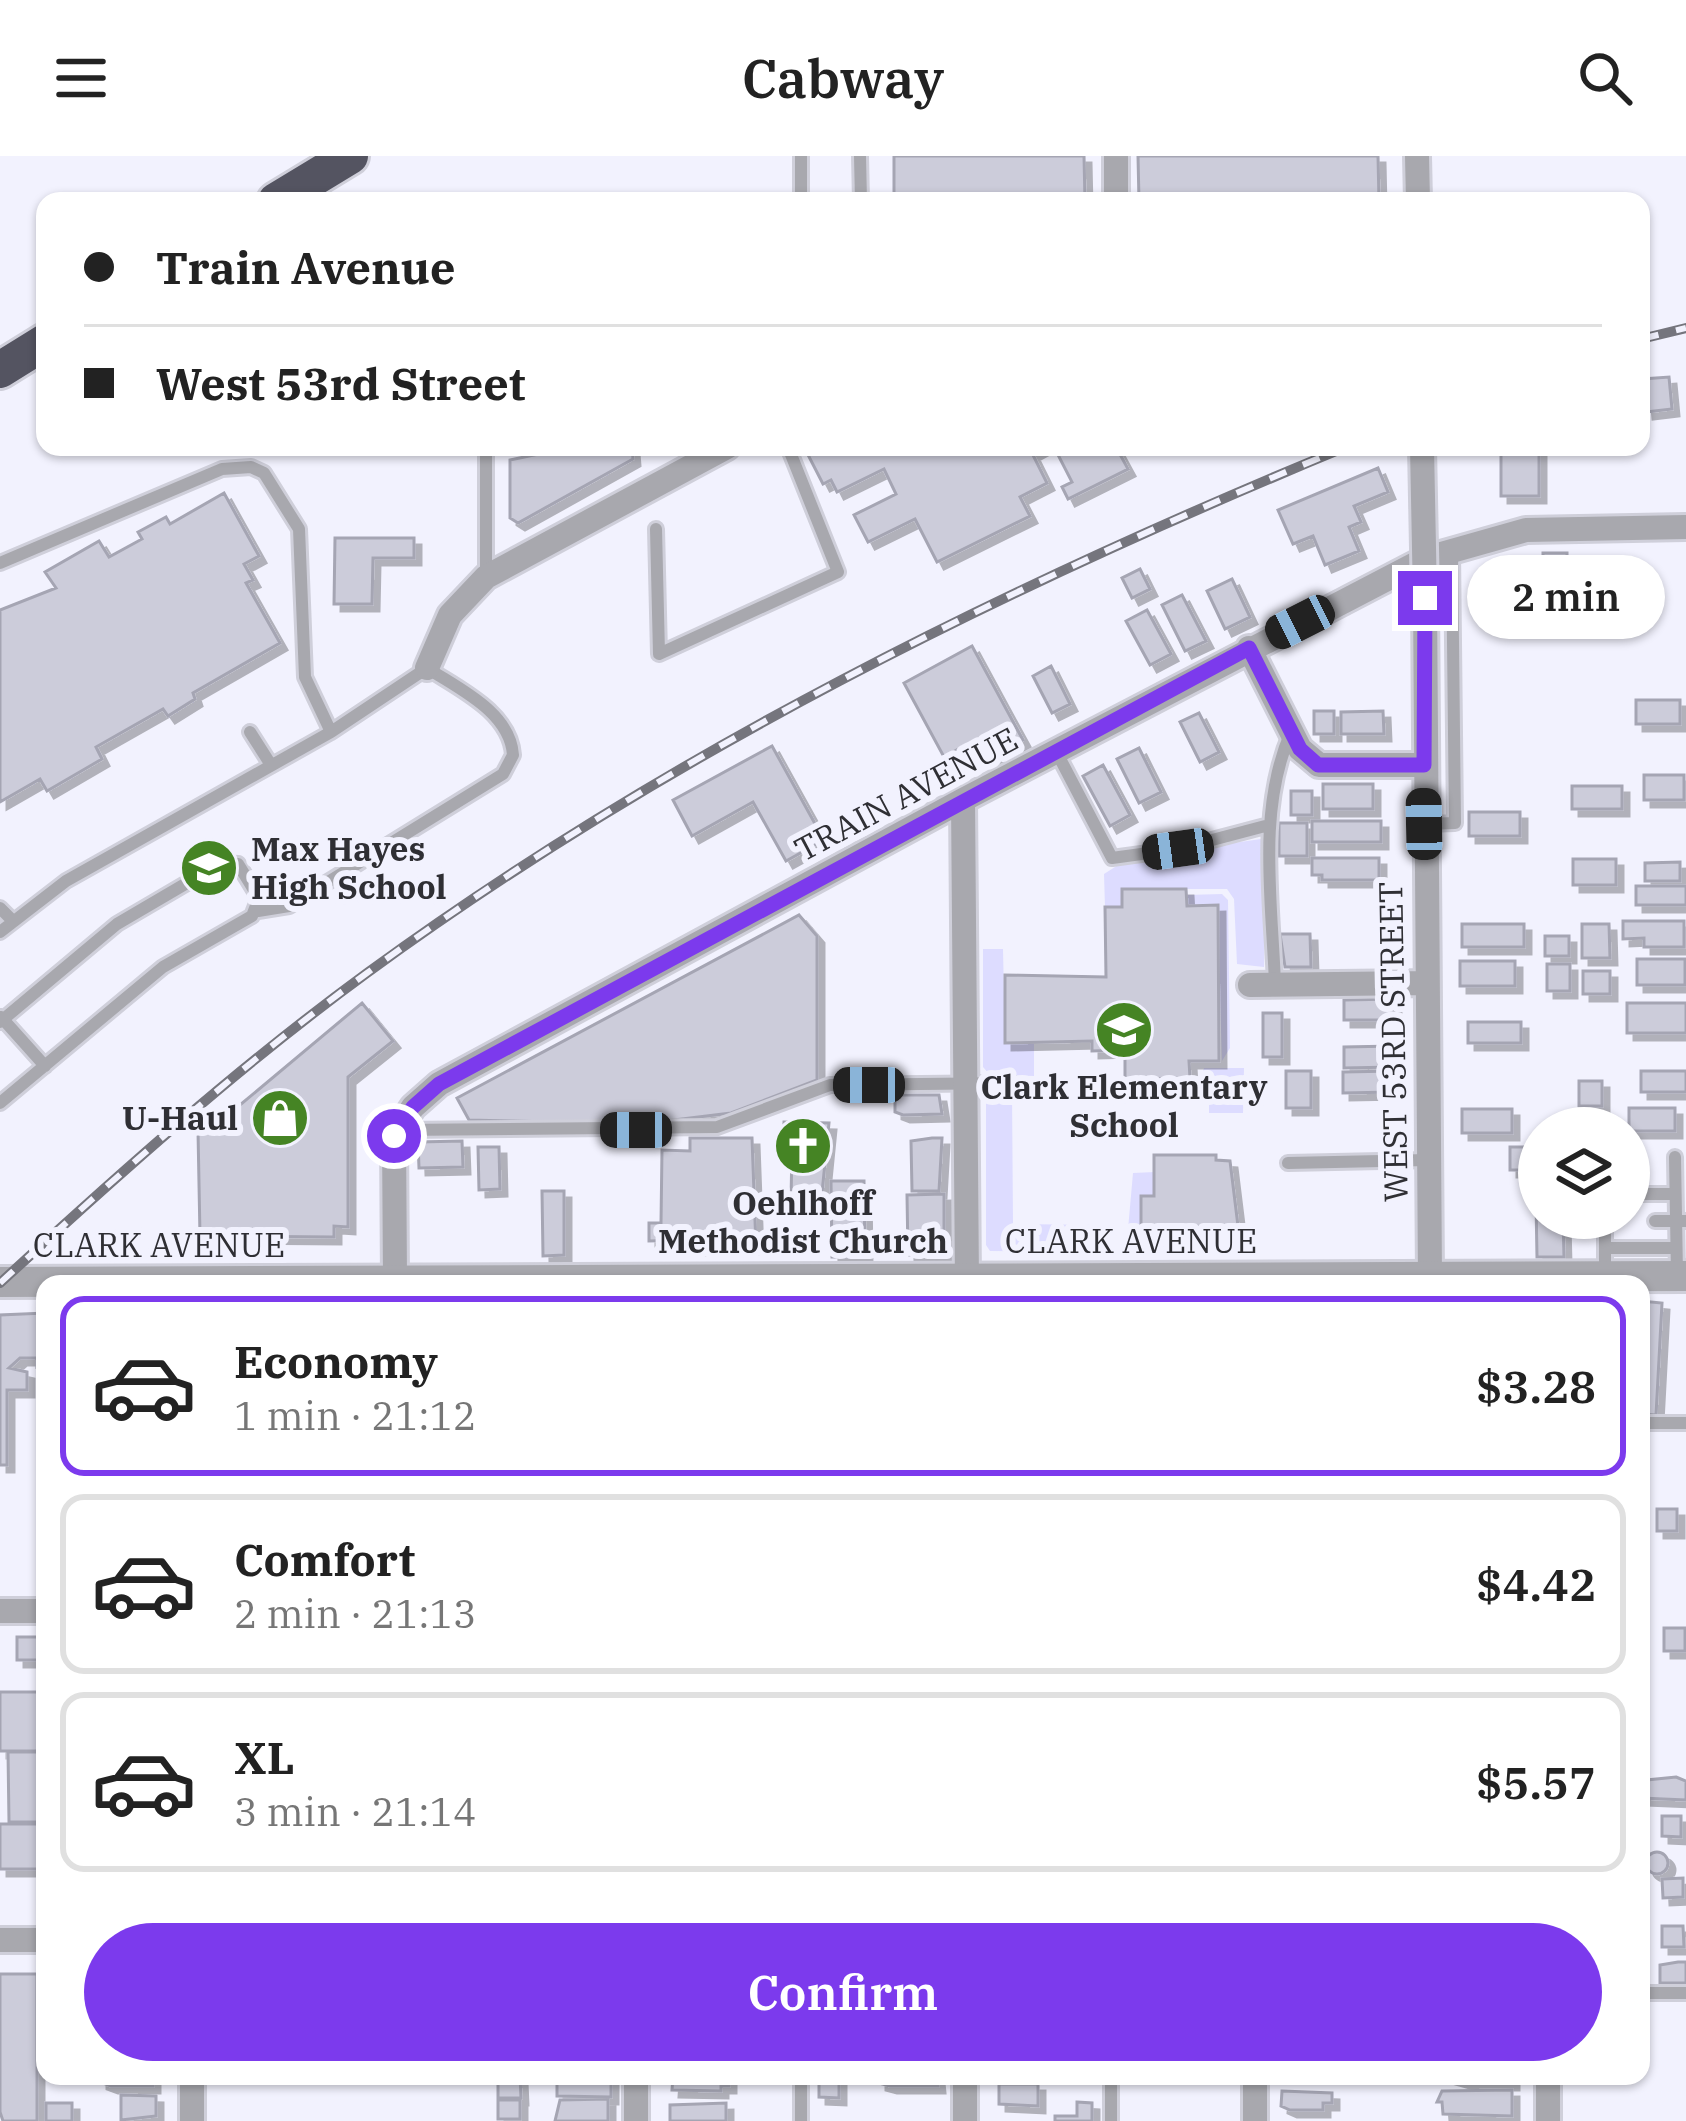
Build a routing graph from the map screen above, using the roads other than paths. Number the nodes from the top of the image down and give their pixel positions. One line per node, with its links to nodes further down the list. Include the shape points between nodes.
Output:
1 (350, 156): 6 (highway)
2 (801, 156): 7 (lane)
3 (860, 156): 8 (lane)
4 (1115, 156): 9 (street)
5 (1417, 156): 10 (street)
6 (291, 192)
7 (801, 192)
8 (861, 192)
9 (1116, 192)
10 (1418, 192)
11 (36, 348): 12 (highway)
12 (0, 370)
13 (486, 456): 21 (lane)
14 (711, 456): 21 (street)
15 (792, 456): 18 (lane, via 838,572 658,654)
16 (1422, 456): 28 (street, WEST 53RD STREET, bridge)
17 (1686, 526): 19 (street, TRAIN AVENUE, via 1526,530)
18 (656, 529)
19 (1452, 551): 22 (street, TRAIN AVENUE); 31 (lane, via 1455,824)
20 (0, 562): 26 (lane, via 222,469 264,473 299,529 305,677)
21 (486, 578): 23 (street, via 450,614)
22 (1249, 648): 24 (street); 27 (street, TRAIN AVENUE)
23 (427, 668): 26 (lane); 34 (lane, via 504,727 511,765 290,906)
24 (1291, 731): 28 (street, via 1318,765); 32 (lane, via 1275,769)
25 (250, 732): 29 (lane)
26 (331, 732): 29 (lane)
27 (1056, 750): 30 (street, TRAIN AVENUE); 32 (lane, via 1112,858)
28 (1424, 765): 31 (street, WEST 53RD STREET)
29 (272, 766): 35 (lane, via 66,881)
30 (963, 800): 42 (street); 44 (street, TRAIN AVENUE, via 439,1084)
31 (1424, 824): 37 (street, WEST 53RD STREET)
32 (1269, 825): 38 (lane)
33 (0, 908): 35 (lane)
34 (258, 911): 39 (lane, via 259,898 238,864 220,863 117,924); 40 (lane, via 163,967)
35 (13, 921): 36 (lane)
36 (0, 932)
37 (1425, 983): 38 (street); 46 (street, WEST 53RD STREET)
38 (1263, 985)
39 (1, 1019): 40 (lane)
40 (45, 1066): 43 (lane)
41 (1012, 1083): 42 (lane)
42 (963, 1084): 44 (lane, via 830,1085 717,1127); 56 (street)
43 (0, 1103)
44 (398, 1130): 55 (street)
45 (1675, 1157): 49 (lane)
46 (1428, 1160): 47 (lane); 57 (street, WEST 53RD STREET)
47 (1288, 1163)
48 (1650, 1194): 49 (lane)
49 (1675, 1194): 51 (lane)
50 (1654, 1221): 51 (lane)
51 (1681, 1221): 54 (lane)
52 (1605, 1239): 53 (lane)
53 (1605, 1262): 54 (street, CLARK AVENUE); 58 (street, CLARK AVENUE)
54 (1680, 1267)
55 (395, 1275)
56 (967, 1275)
57 (1430, 1275)
58 (1567, 1275)
59 (0, 1282): 60 (street, CLARK AVENUE)
60 (36, 1282)
61 (1650, 1423): 62 (lane)
62 (1686, 1423)
63 (0, 1611): 64 (street)
64 (36, 1611)
65 (0, 1940): 66 (street)
66 (36, 1940)
67 (1650, 1993): 68 (lane)
68 (1686, 1993)
69 (192, 2085): 76 (street)
70 (636, 2085): 77 (street)
71 (801, 2085): 78 (lane)
72 (964, 2085): 79 (street)
73 (1112, 2085): 80 (lane)
74 (1255, 2085): 81 (street)
75 (1548, 2085): 82 (street)
76 (192, 2121)
77 (636, 2121)
78 (801, 2121)
79 (964, 2121)
80 (1111, 2121)
81 (1255, 2121)
82 (1548, 2121)

